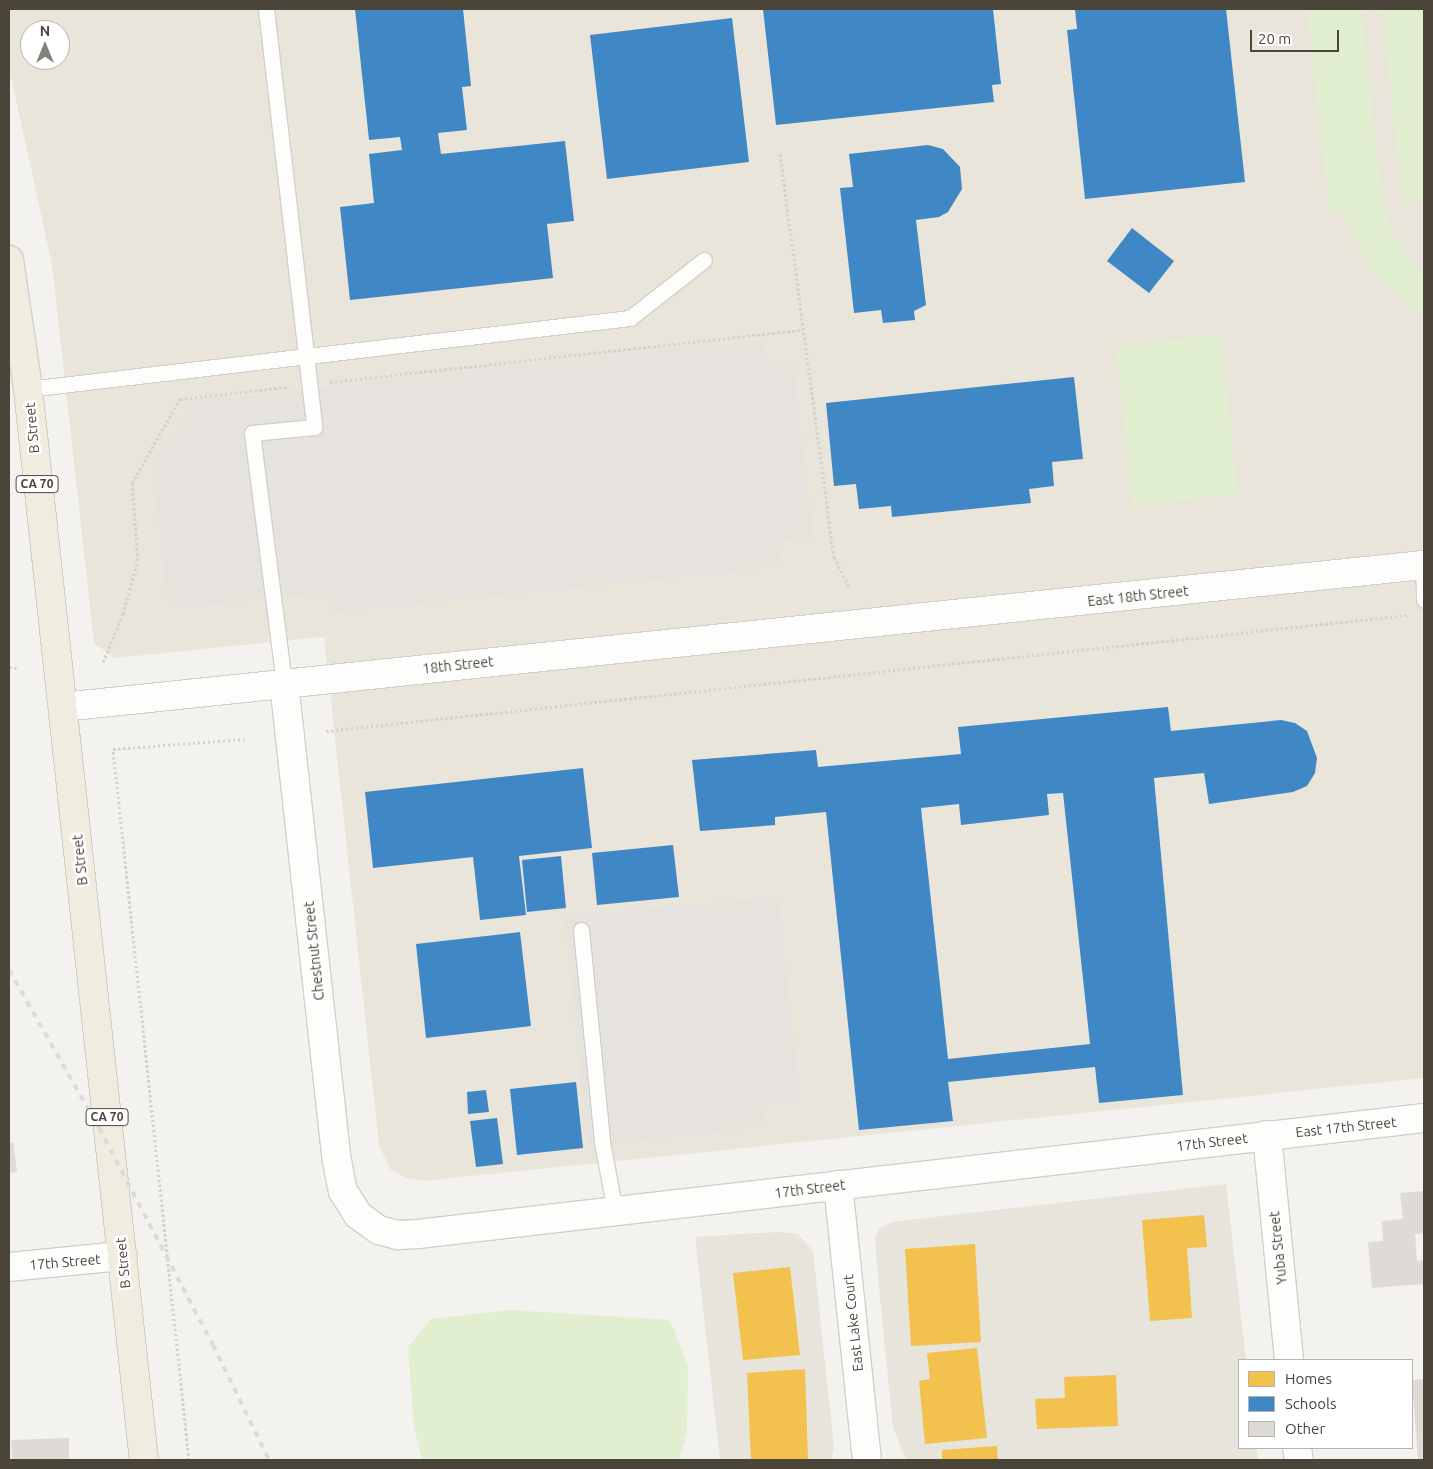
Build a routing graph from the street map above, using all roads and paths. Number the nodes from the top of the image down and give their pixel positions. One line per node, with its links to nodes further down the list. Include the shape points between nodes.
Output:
1 (266, 9): 6 (lane)
2 (780, 154): 5 (path)
3 (9, 260): 8 (highway, B Street / CA 70)
4 (704, 260): 6 (lane, via 630,318)
5 (802, 330): 7 (path); 10 (path, via 834,557)
6 (304, 357): 7 (lane); 8 (lane)
7 (308, 384): 14 (path, via 180,399 132,483 138,560 123,614); 17 (lane, via 314,427 252,433)
8 (28, 389): 18 (highway, B Street / CA 70)
9 (1424, 565): 11 (lane); 13 (street, East 18th Street)
10 (849, 586)
11 (1424, 600)
12 (1414, 614): 19 (path)
13 (852, 626): 17 (street, 18th Street)
14 (103, 662)
15 (9, 667): 16 (path)
16 (18, 668)
17 (284, 683): 18 (street, 18th Street); 26 (street, Chestnut Street, via 337,1161 343,1191)
18 (64, 707): 27 (highway, B Street / CA 70)
19 (326, 731)
20 (245, 739): 31 (path, via 114,748)
21 (581, 930): 25 (lane, via 602,1142)
22 (1424, 1118): 23 (street, East 17th Street)
23 (1267, 1135): 24 (street, 17th Street); 29 (street, Yuba Street)
24 (838, 1185): 25 (street, 17th Street); 32 (street, East Lake Court)
25 (615, 1211): 26 (street, 17th Street, via 398,1235 379,1230)
26 (358, 1215)
27 (122, 1256): 28 (street, 17th Street); 30 (highway, B Street / CA 70)
28 (9, 1267)
29 (1289, 1359)
30 (144, 1460)
31 (189, 1460)
32 (866, 1460)

